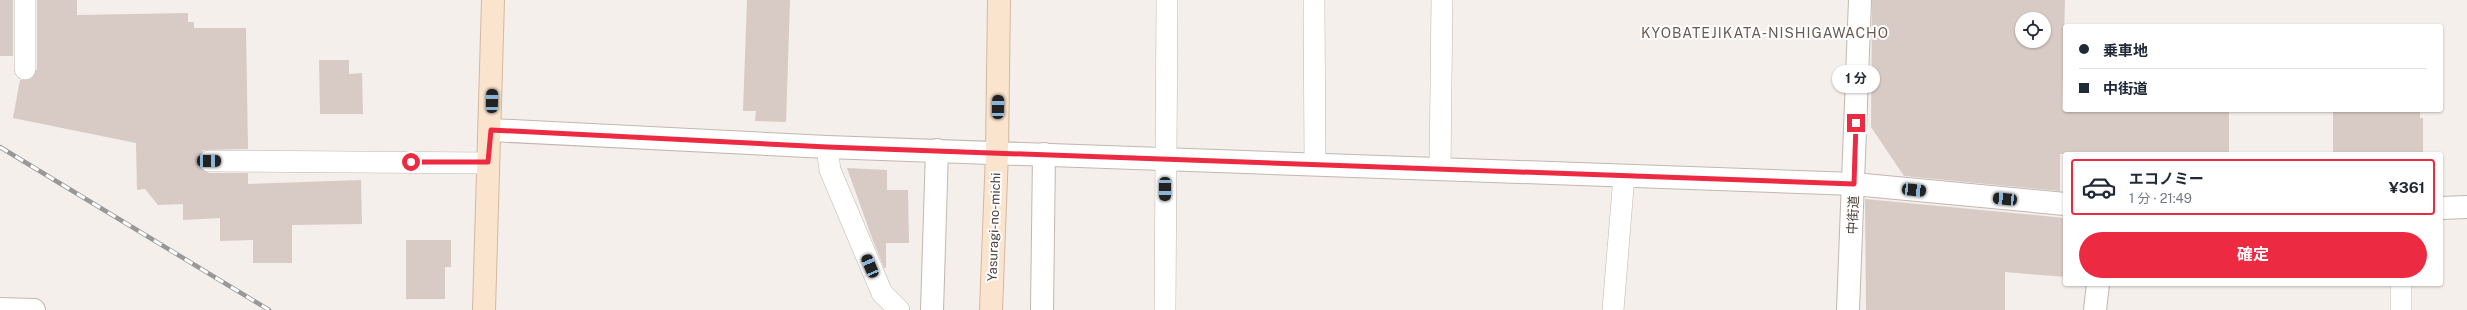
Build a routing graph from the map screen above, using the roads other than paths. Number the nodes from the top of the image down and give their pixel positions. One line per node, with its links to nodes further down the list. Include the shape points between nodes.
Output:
1 (26, 0): 8 (lane)
2 (493, 0): 9 (street)
3 (999, 0): 12 (street, Yasuragi-no-michi)
4 (1167, 0): 14 (lane)
5 (1314, 0): 17 (lane)
6 (1442, 0): 18 (lane)
7 (1860, 0): 20 (street, 中街道)
8 (25, 69)
9 (491, 130): 10 (street); 16 (street)
10 (827, 147): 11 (street); 29 (lane, via 830,170 882,293)
11 (936, 150): 12 (street); 30 (street)
12 (997, 152): 13 (street); 31 (street, Yasuragi-no-michi)
13 (1044, 154): 14 (street); 32 (street)
14 (1165, 158): 17 (street); 33 (lane)
15 (209, 161): 16 (lane)
16 (488, 162): 28 (street)
17 (1315, 164): 18 (street)
18 (1440, 169): 19 (street)
19 (1624, 176): 20 (street); 34 (lane)
20 (1854, 184): 21 (street); 35 (street, 中街道)
21 (2063, 204)
22 (2443, 208): 23 (street)
23 (2467, 208)
24 (2098, 286): 36 (street)
25 (2401, 286): 37 (lane)
26 (0, 309): 27 (street)
27 (34, 310)
28 (484, 310)
29 (900, 310)
30 (932, 310)
31 (991, 310)
32 (1042, 310)
33 (1165, 310)
34 (1613, 310)
35 (1848, 310)
36 (2095, 310)
37 (2401, 310)

